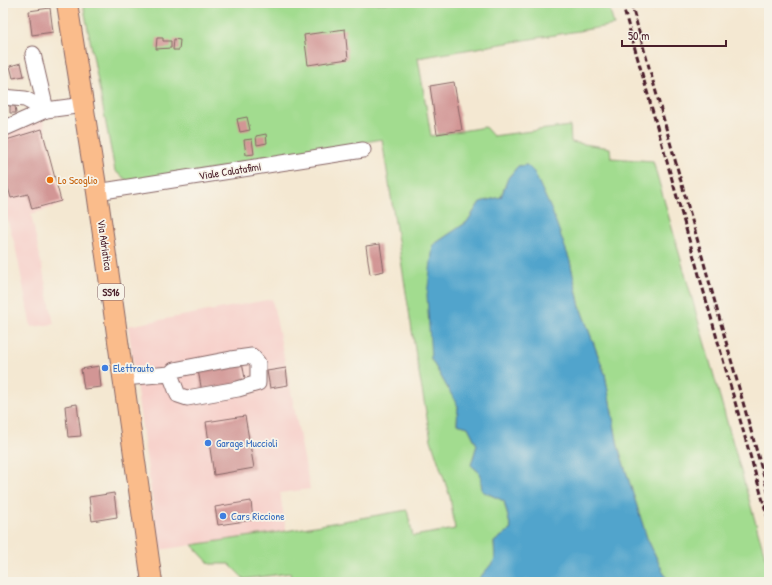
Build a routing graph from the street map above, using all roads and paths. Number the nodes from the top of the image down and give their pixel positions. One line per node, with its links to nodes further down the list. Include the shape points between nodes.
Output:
1 (67, 3): 4 (main road, Via Adriatica / SS16)
2 (34, 54): 5 (street)
3 (3, 97): 5 (street, via 25,99)
4 (84, 105): 5 (street); 8 (main road, Via Adriatica / SS16)
5 (46, 110): 6 (street)
6 (3, 129)
7 (363, 150): 8 (street, Viale Calatafimi)
8 (97, 192): 10 (main road, Via Adriatica / SS16)
9 (170, 374): 9 (street, via 178,395 186,398 258,383 258,363 252,356 174,370); 10 (street)
10 (124, 378): 11 (main road, Via Adriatica / SS16)
11 (152, 582)

